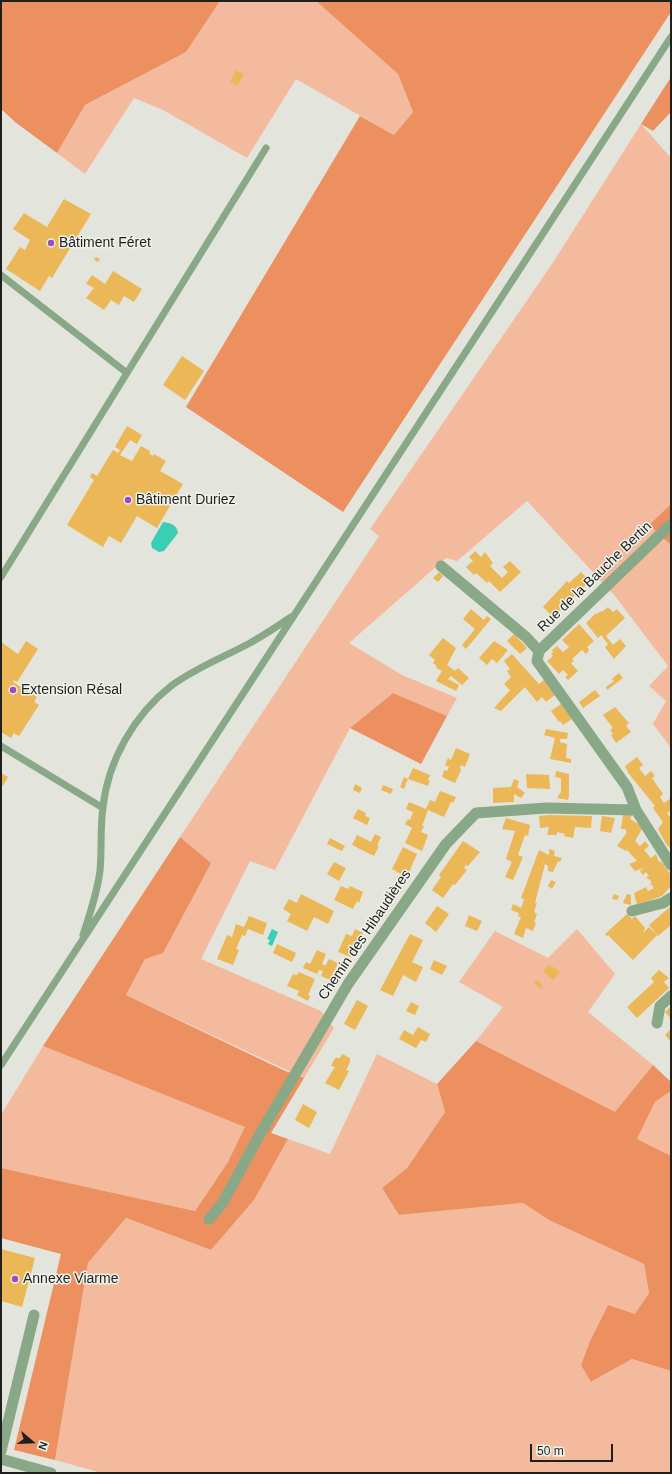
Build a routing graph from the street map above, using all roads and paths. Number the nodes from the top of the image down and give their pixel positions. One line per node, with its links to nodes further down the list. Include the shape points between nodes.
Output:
1 (671, 37): 8 (lane)
2 (266, 148): 4 (lane)
3 (1, 275): 4 (lane)
4 (127, 373): 7 (lane)
5 (671, 524): 9 (street, Rue de la Bauche Bertin)
6 (441, 566): 9 (street, Rue de la Bauche Bertin, via 526,637)
7 (1, 577)
8 (293, 616): 11 (lane, via 251,643 170,686 151,704 123,744 113,766); 16 (lane)
9 (539, 652): 12 (street, Rue de la Bauche Bertin, via 537,661 627,787)
10 (1, 746): 11 (lane)
11 (103, 808): 16 (lane, via 100,870)
12 (636, 810): 13 (street, Rue de la Bauche Bertin); 20 (street, Chemin des Hibaudières, via 546,808 476,813 446,844 348,984 222,1204)
13 (671, 865)
14 (671, 898): 15 (street, via 663,903)
15 (632, 911)
16 (81, 943): 19 (lane)
17 (671, 996): 18 (street, via 660,1006)
18 (657, 1023)
19 (1, 1065)
20 (209, 1220)
21 (34, 1315): 22 (street)
22 (1, 1451)
23 (1, 1459): 24 (street)
24 (51, 1473)

